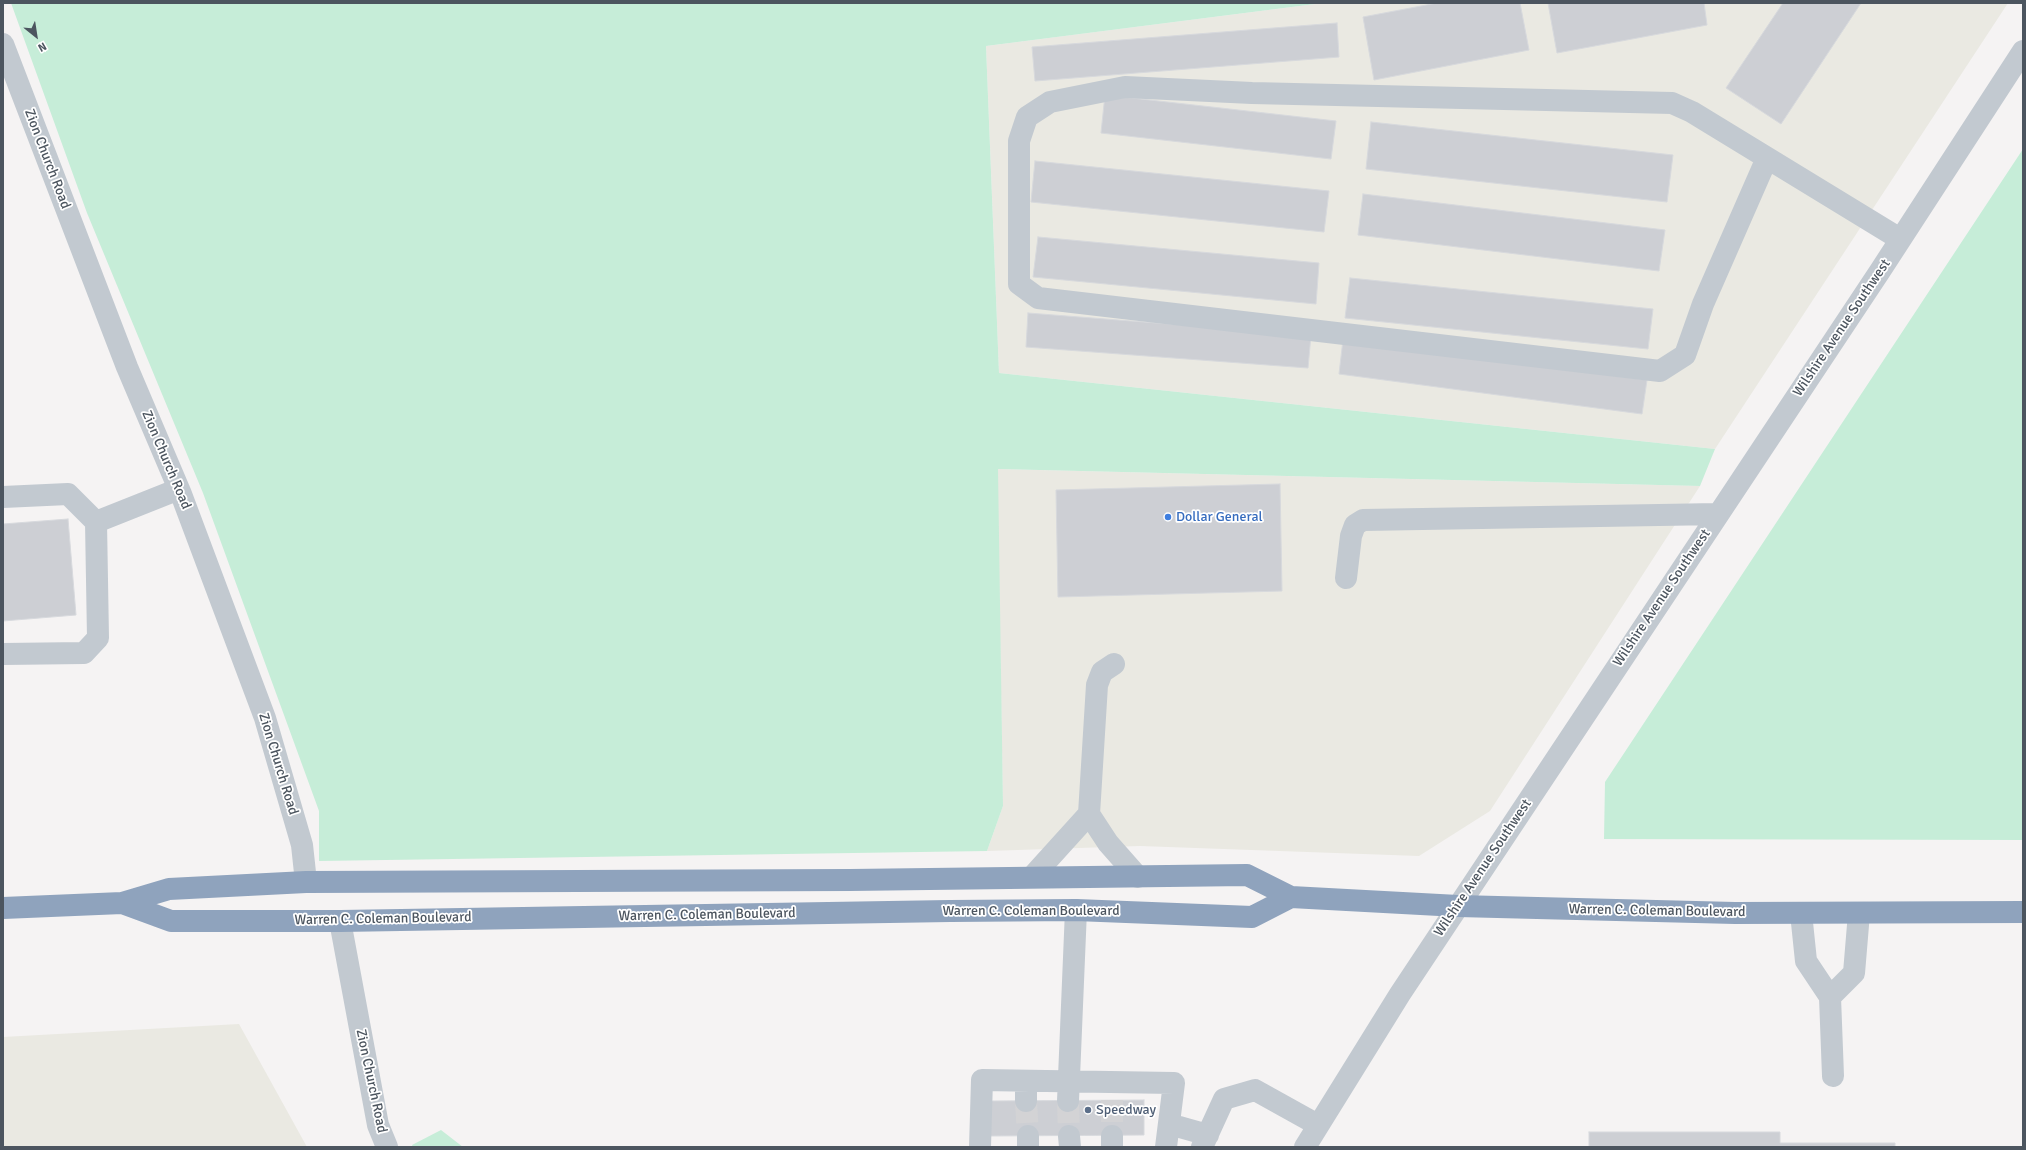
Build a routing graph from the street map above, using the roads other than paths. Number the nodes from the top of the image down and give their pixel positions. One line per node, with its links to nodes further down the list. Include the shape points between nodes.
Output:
1 (3, 44): 5 (street, Zion Church Road, via 127,367)
2 (2023, 51): 4 (street, Wilshire Avenue Southwest)
3 (1767, 158): 3 (street, via 1692,112 1672,103 1126,87 1050,102 1027,117 1019,141 1019,284 1038,298 1660,371 1685,355 1703,304); 4 (street)
4 (1900, 239): 7 (street, Wilshire Avenue Southwest)
5 (179, 489): 8 (street); 15 (street, Zion Church Road, via 265,718 302,845)
6 (3, 497): 8 (street, via 68,494)
7 (1718, 514): 9 (street, via 1363,520 1355,525 1351,536); 18 (street, Wilshire Avenue Southwest)
8 (96, 522): 10 (street, via 98,638 84,652)
9 (1346, 578)
10 (3, 654)
11 (1114, 664): 12 (street, via 1102,672 1097,685)
12 (1089, 814): 13 (street); 14 (street, via 1108,843)
13 (1032, 877): 14 (highway, Warren C. Coleman Boulevard); 15 (highway, Warren C. Coleman Boulevard)
14 (1138, 877): 16 (highway, Warren C. Coleman Boulevard, via 1247,875)
15 (306, 882): 17 (highway, Warren C. Coleman Boulevard, via 169,889)
16 (1291, 897): 18 (highway, Warren C. Coleman Boulevard); 20 (highway, Warren C. Coleman Boulevard, via 1252,917)
17 (122, 903): 19 (highway, Warren C. Coleman Boulevard); 24 (highway, Warren C. Coleman Boulevard, via 171,921)
18 (1458, 906): 22 (highway, Warren C. Coleman Boulevard); 29 (street, Wilshire Avenue Southwest)
19 (3, 908)
20 (1076, 910): 24 (highway, Warren C. Coleman Boulevard); 27 (street)
21 (2023, 912): 23 (highway, Warren C. Coleman Boulevard)
22 (1801, 913): 23 (highway, Warren C. Coleman Boulevard); 25 (street, via 1806,961)
23 (1860, 913): 25 (street, via 1854,972)
24 (340, 921): 31 (street, Zion Church Road, via 378,1125)
25 (1830, 997): 26 (street)
26 (1833, 1076)
27 (1068, 1091): 28 (street, via 1111,1091 1174,1084); 32 (street, via 1026,1091 982,1080)
28 (1169, 1124): 30 (street); 33 (street)
29 (1318, 1125): 30 (street, via 1255,1090 1224,1099); 34 (street, Wilshire Avenue Southwest)
30 (1205, 1141)
31 (387, 1147)
32 (980, 1147)
33 (1166, 1147)
34 (1305, 1147)

